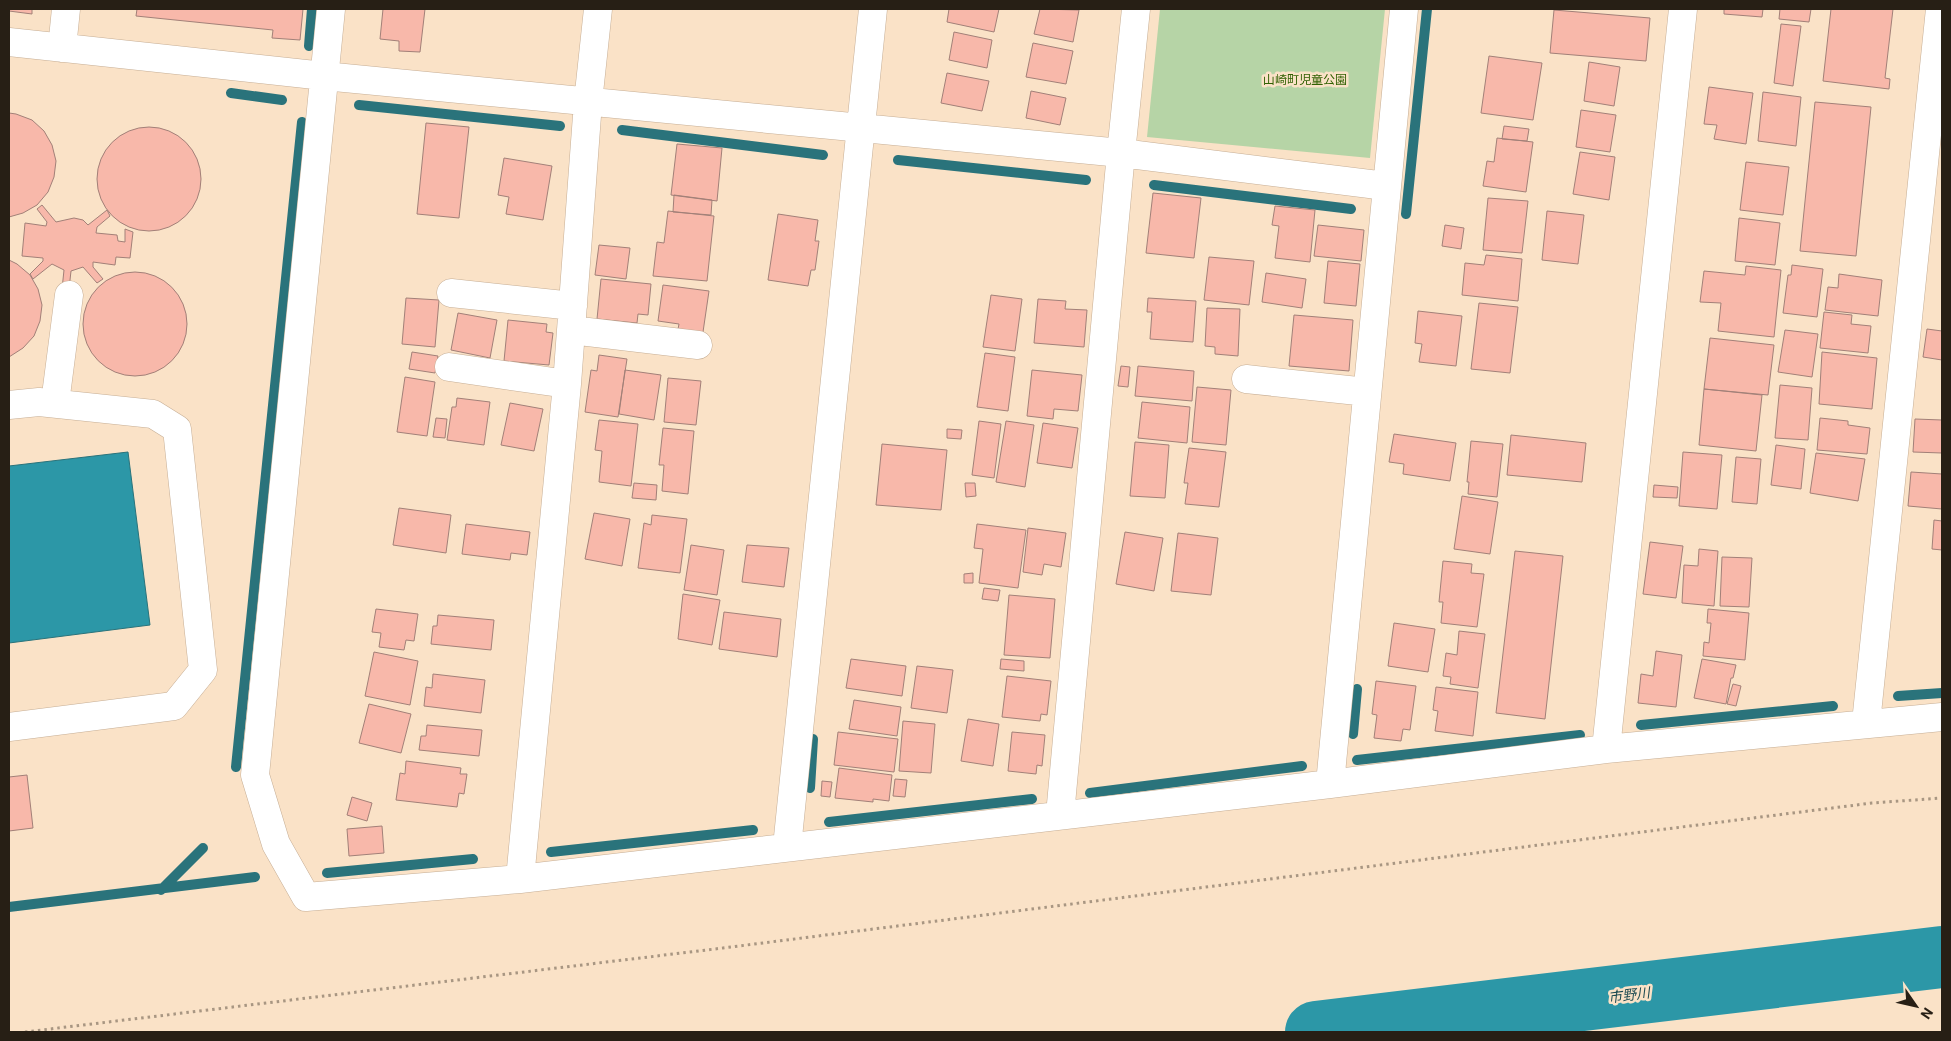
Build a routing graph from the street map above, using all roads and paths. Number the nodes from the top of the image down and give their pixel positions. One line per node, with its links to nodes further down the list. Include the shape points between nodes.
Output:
1 (66, 9): 10 (street)
2 (331, 9): 11 (street)
3 (598, 9): 12 (street)
4 (873, 9): 13 (street)
5 (1136, 9): 14 (street)
6 (1404, 9): 15 (street)
7 (1683, 9): 29 (street)
8 (1940, 9): 27 (street)
9 (9, 42): 10 (street)
10 (62, 48): 11 (street)
11 (324, 76): 12 (street); 34 (street, via 255,775 276,844 306,897)
12 (588, 102): 13 (street); 18 (street)
13 (861, 127): 14 (street); 33 (street)
14 (1120, 154): 15 (street); 32 (street)
15 (1386, 186): 23 (street)
16 (451, 293): 18 (street)
17 (69, 295): 24 (street)
18 (572, 318): 19 (street); 22 (street)
19 (698, 345)
20 (450, 367): 22 (street)
21 (1246, 380): 23 (street)
22 (567, 384): 34 (street)
23 (1366, 392): 30 (street)
24 (55, 403): 25 (street); 28 (street, via 153,414 177,429 203,670 174,706)
25 (9, 406)
26 (1942, 716): 27 (street)
27 (1866, 723): 29 (street)
28 (9, 727)
29 (1606, 749): 30 (street)
30 (1330, 784): 32 (street)
31 (1942, 798): 35 (path, via 1872,803)
32 (1060, 815): 33 (street)
33 (787, 847): 34 (street)
34 (520, 879)
35 (25, 1032)

